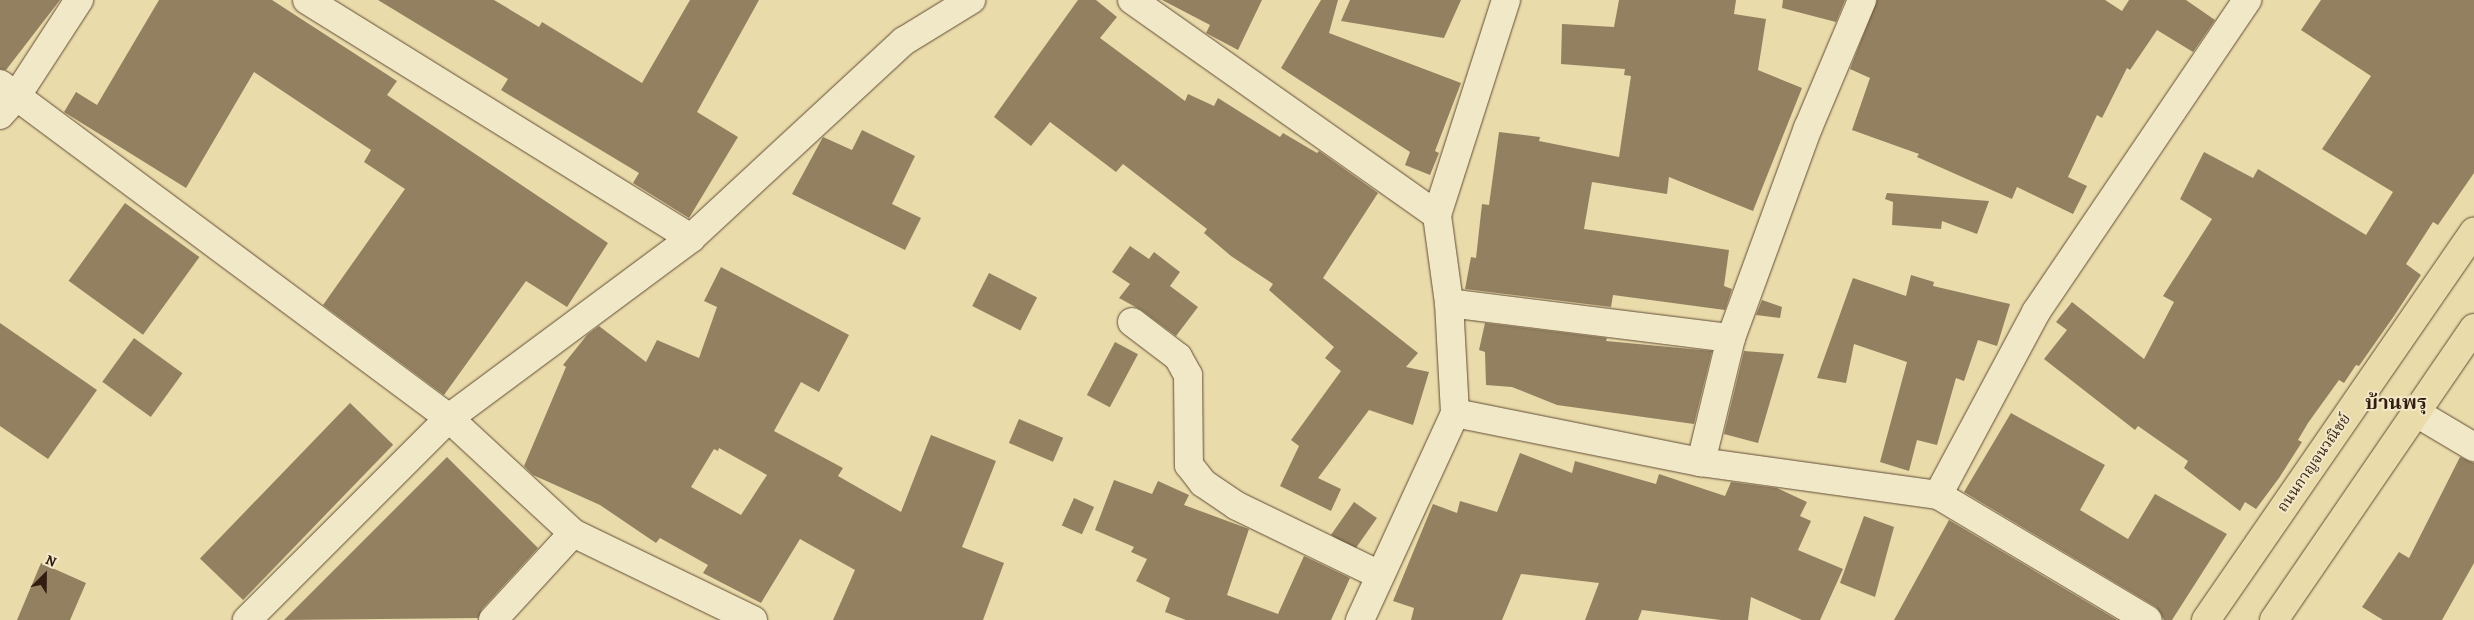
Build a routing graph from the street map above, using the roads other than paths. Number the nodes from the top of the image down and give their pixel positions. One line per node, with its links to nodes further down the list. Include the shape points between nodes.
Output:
1 (79, 0): 8 (street)
2 (307, 0): 11 (street)
3 (970, 0): 11 (street, via 904,41)
4 (1132, 0): 9 (street)
5 (1506, 0): 9 (street)
6 (1862, 0): 15 (street, via 1808,128)
7 (2247, 0): 21 (street, via 2036,312)
8 (5, 99): 18 (street)
9 (1436, 214): 12 (street)
10 (2474, 231): 29 (highway, ถนนกาญจนวณิชย์)
11 (691, 238): 18 (street)
12 (1449, 303): 15 (street); 17 (street)
13 (1132, 322): 23 (street, via 1178,357 1188,375 1189,465 1203,484 1237,506)
14 (2474, 328): 16 (highway)
15 (1731, 338): 20 (street)
16 (2416, 412): 19 (street); 30 (highway)
17 (1455, 413): 20 (street); 23 (street)
18 (449, 418): 22 (street); 24 (street)
19 (2474, 447)
20 (1701, 462): 21 (street)
21 (1938, 495): 28 (street)
22 (573, 533): 25 (street); 26 (street)
23 (1380, 574): 27 (street)
24 (247, 620)
25 (492, 620)
26 (753, 620)
27 (1360, 620)
28 (2148, 620)
29 (2206, 620)
30 (2274, 620)

